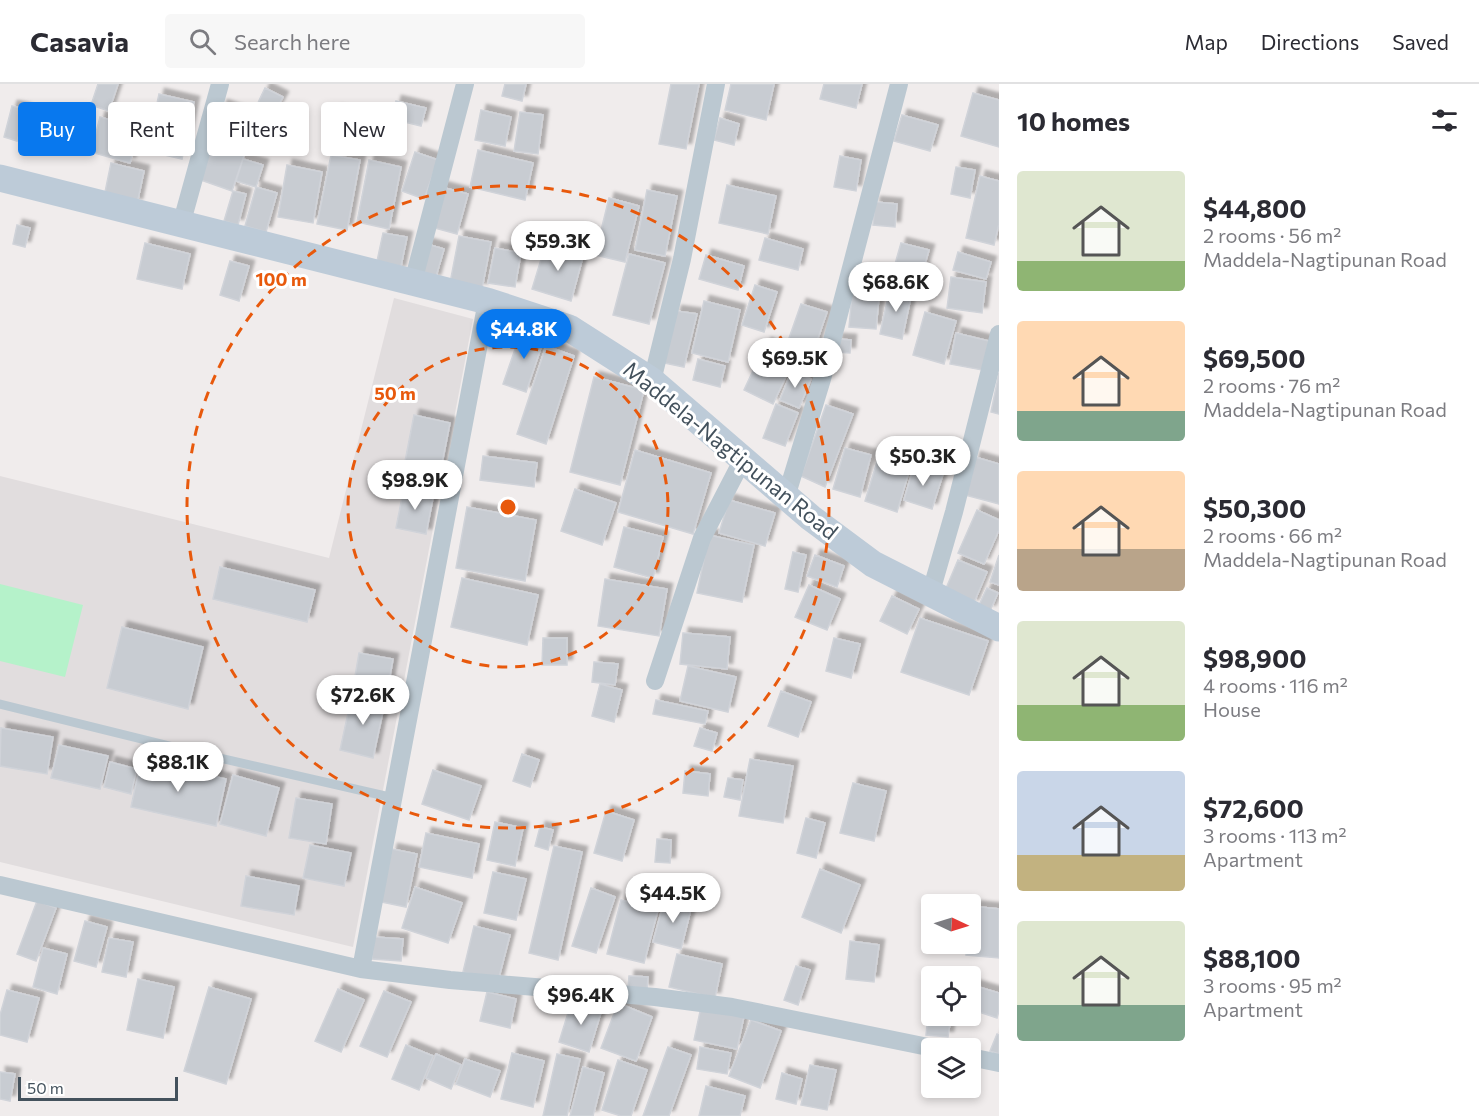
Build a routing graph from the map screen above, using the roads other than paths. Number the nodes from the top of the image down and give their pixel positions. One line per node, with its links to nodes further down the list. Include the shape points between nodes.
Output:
1 (220, 84): 6 (street)
2 (465, 84): 7 (street)
3 (716, 84): 10 (street, via 682,259)
4 (899, 84): 12 (street, via 822,380)
5 (0, 178): 6 (main road, Maddela-Nagtipunan Road)
6 (181, 225): 7 (main road, Maddela-Nagtipunan Road)
7 (413, 282): 8 (main road, Maddela-Nagtipunan Road)
8 (487, 301): 10 (main road, Maddela-Nagtipunan Road, via 569,328); 17 (street)
9 (999, 334): 13 (street)
10 (652, 381): 11 (main road, Maddela-Nagtipunan Road)
11 (743, 459): 12 (main road, Maddela-Nagtipunan Road); 15 (street, via 702,538)
12 (786, 497): 13 (main road, Maddela-Nagtipunan Road, via 873,564)
13 (930, 595): 14 (main road, Maddela-Nagtipunan Road)
14 (999, 628)
15 (655, 681)
16 (0, 704): 17 (lane)
17 (394, 798): 19 (street)
18 (0, 885): 19 (street)
19 (361, 969): 20 (street, via 732,1007)
20 (921, 1046)
21 (981, 1059): 22 (street)
22 (999, 1063)

